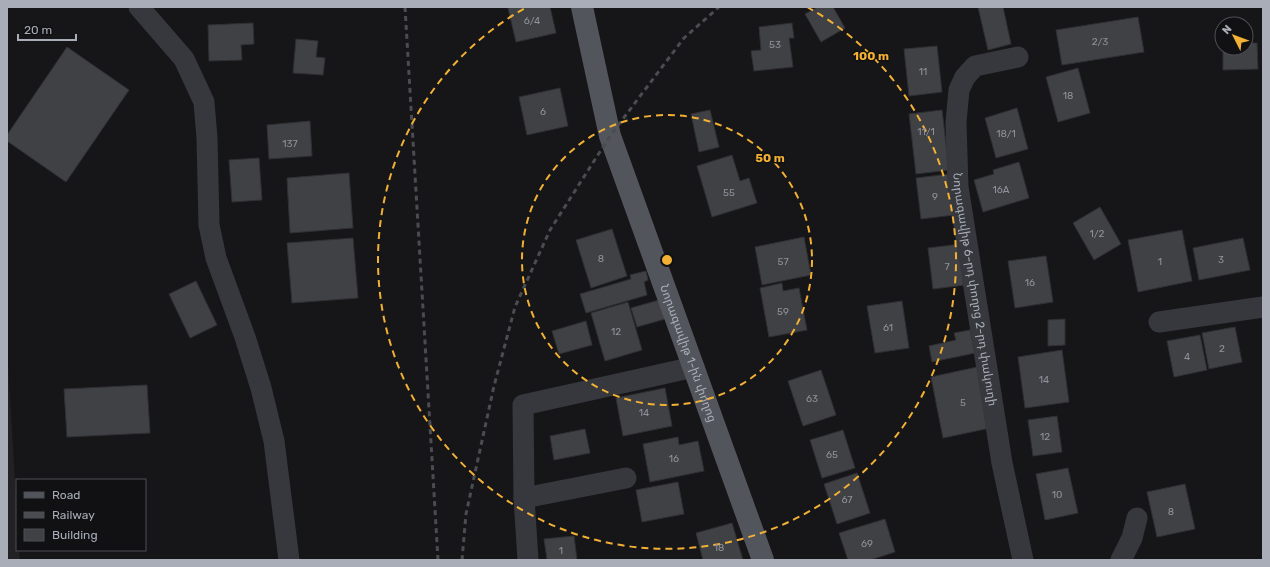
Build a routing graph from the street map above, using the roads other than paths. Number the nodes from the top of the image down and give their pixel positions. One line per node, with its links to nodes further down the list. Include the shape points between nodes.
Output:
1 (139, 7): 10 (street, via 184,59 204,102 209,225 216,258 261,388 274,441)
2 (582, 7): 6 (main road, Նորագավիթ 1-ին փողոց, via 610,136)
3 (1018, 57): 13 (street, Նորագավիթ 6-րդ փողոց 2-րդ փակուղի, via 975,66 965,77 959,90 956,122 958,187 1002,463)
4 (1263, 307): 5 (street)
5 (1159, 322)
6 (694, 367): 8 (street, via 523,405); 12 (main road, Նորագավիթ 1-ին փողոց)
7 (626, 478): 8 (street)
8 (524, 498): 11 (street)
9 (1137, 518): 14 (street, via 1132,538)
10 (290, 560)
11 (528, 560)
12 (763, 560)
13 (1023, 560)
14 (1121, 560)

